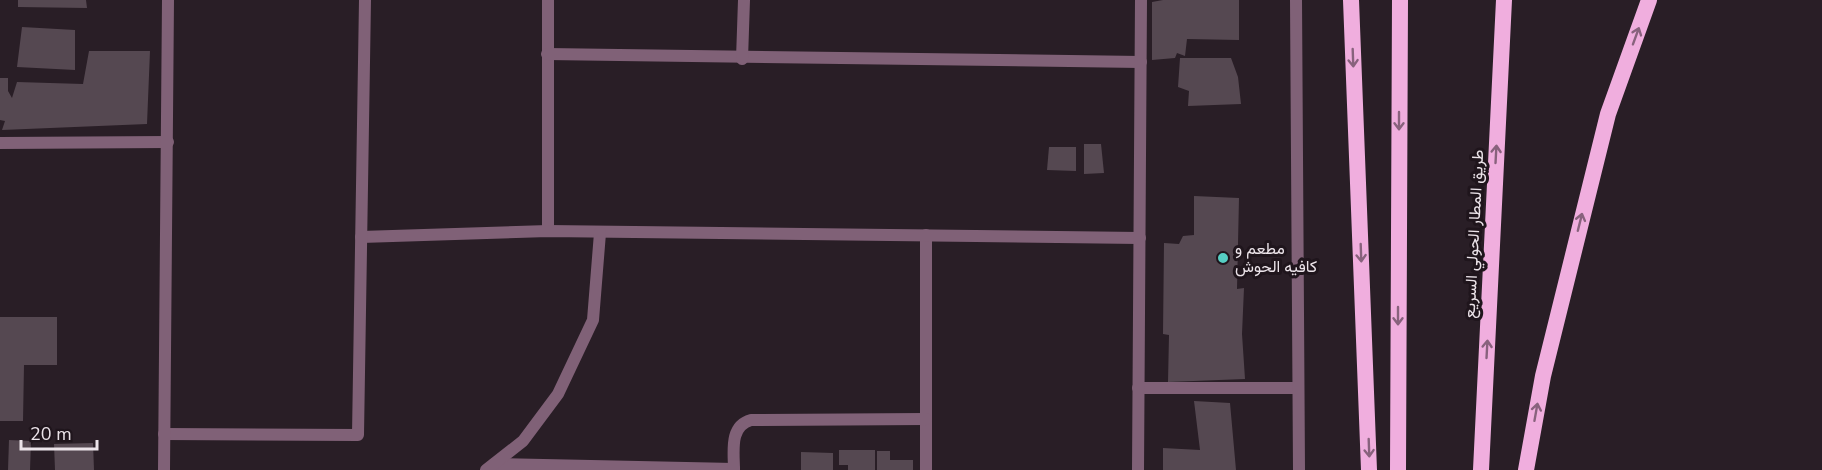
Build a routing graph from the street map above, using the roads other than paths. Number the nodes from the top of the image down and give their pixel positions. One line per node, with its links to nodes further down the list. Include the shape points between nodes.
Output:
1 (168, 0): 14 (street)
2 (364, 0): 19 (street)
3 (548, 0): 11 (street)
4 (744, 0): 12 (street)
5 (1141, 0): 13 (street)
6 (1296, 0): 22 (street)
7 (1350, 0): 31 (highway, one-way to 31)
8 (1400, 0): 32 (highway, one-way to 32)
9 (1504, 0): 33 (highway, طريق المطار الحولي السريع, one-way to 9)
10 (1649, 0): 34 (highway, one-way to 10, via 1543,376 1608,114)
11 (547, 54): 12 (street); 16 (street)
12 (742, 58): 13 (street)
13 (1141, 62): 20 (street)
14 (168, 142): 15 (street); 24 (street)
15 (0, 143)
16 (548, 231): 17 (street); 19 (street)
17 (600, 233): 18 (street); 25 (street, via 593,320 558,394 523,441)
18 (926, 235): 20 (street); 23 (street)
19 (361, 237): 24 (street, via 358,435)
20 (1140, 238): 21 (street)
21 (1138, 388): 22 (street); 29 (street)
22 (1297, 388): 30 (street)
23 (926, 420): 26 (street, via 751,420 735,432); 28 (street)
24 (164, 434): 27 (street)
25 (490, 467): 26 (street)
26 (734, 469)
27 (164, 470)
28 (926, 470)
29 (1138, 470)
30 (1299, 470)
31 (1369, 470)
32 (1398, 470)
33 (1481, 470)
34 (1526, 470)

